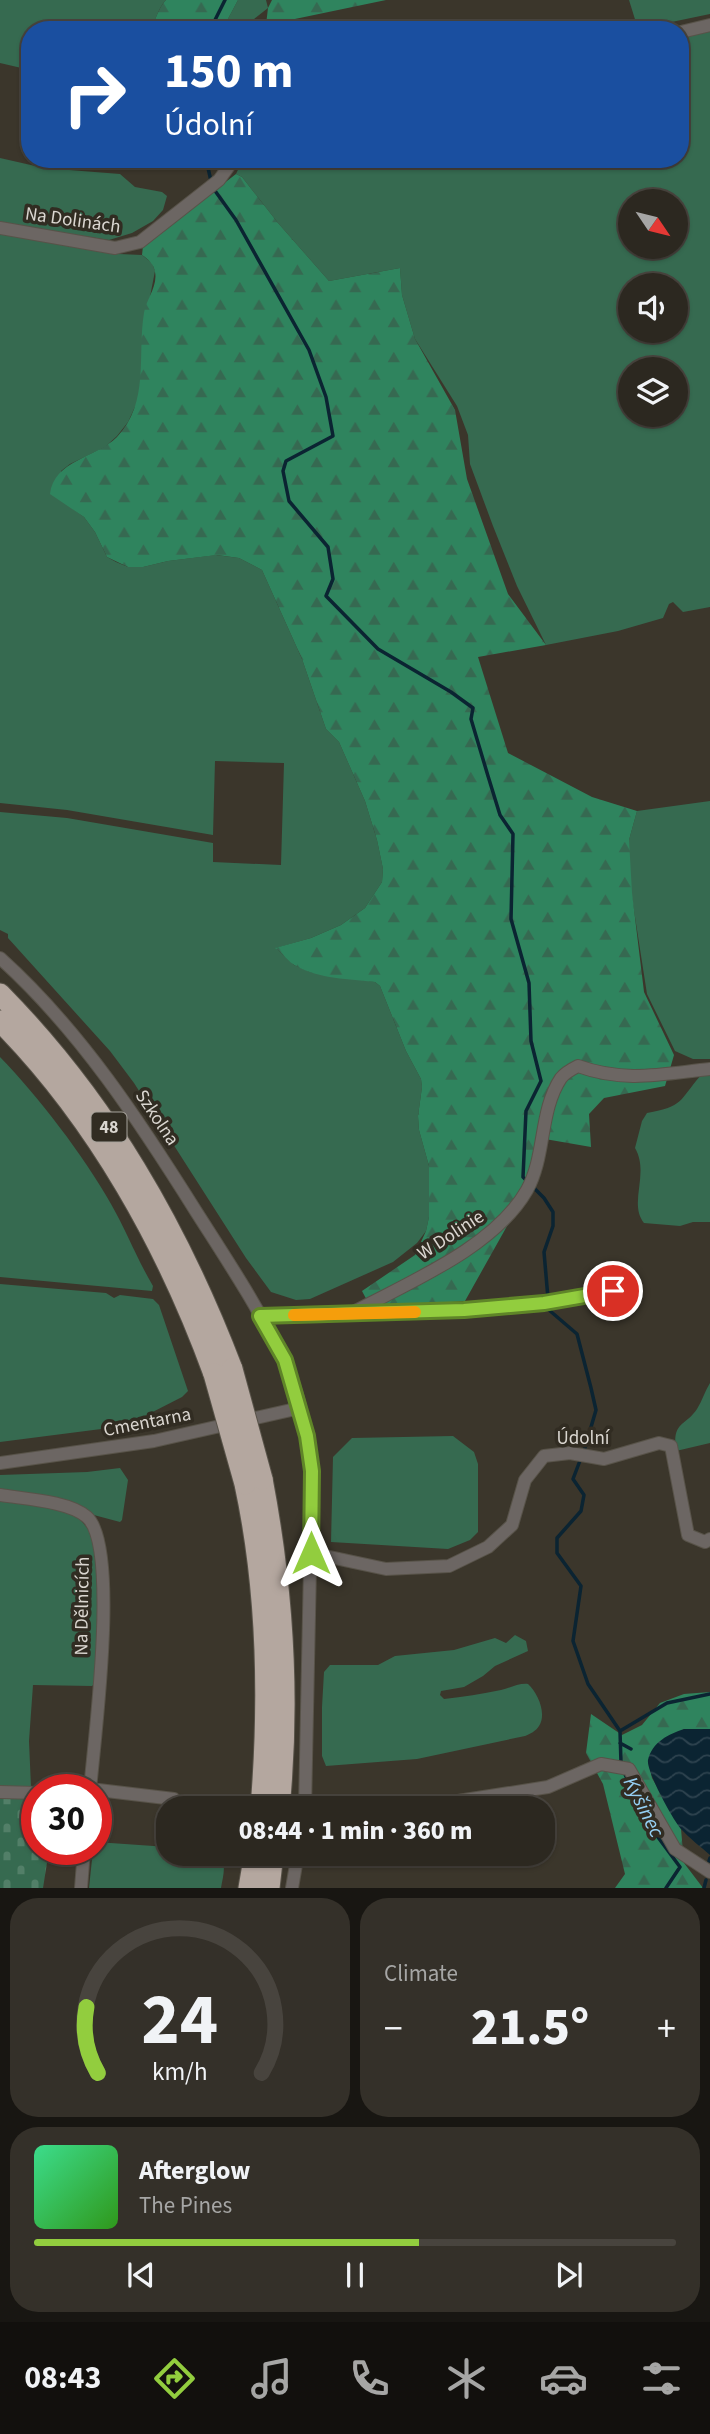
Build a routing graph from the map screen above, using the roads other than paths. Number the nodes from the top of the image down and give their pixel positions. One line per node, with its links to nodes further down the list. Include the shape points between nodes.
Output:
1 (710, 25): 2 (street)
2 (689, 30)
3 (228, 168): 4 (street, Na Dolinách, via 219,180 140,243 115,248)
4 (0, 228)
5 (0, 958): 11 (street, Szkolna, via 78,1040 124,1101)
6 (0, 994): 12 (highway, 48, via 103,1118 163,1213 185,1258)
7 (0, 1021): 12 (highway, 48, via 65,1097 135,1202)
8 (710, 1069): 10 (street, W Dolinie, via 627,1077 578,1066 562,1076 552,1097 535,1175 511,1213 492,1233 452,1259)
9 (613, 1291): 10 (street, via 464,1310)
10 (350, 1314): 11 (street)
11 (260, 1316): 13 (street, Szkolna, via 285,1360)
12 (223, 1371): 15 (highway, 48, bridge)
13 (300, 1408): 14 (street, Cmentarna, via 154,1441); 18 (street, Szkolna, via 312,1471)
14 (0, 1463)
15 (253, 1481): 23 (highway, 48, via 266,1642); 24 (highway, 48, via 276,1559 284,1644)
16 (0, 1495): 19 (street, Na Dělnicích, via 71,1508 87,1517 97,1531 103,1606)
17 (710, 1539): 18 (street, Údolní, via 705,1542 688,1535 671,1446 659,1443 604,1459 570,1453 544,1456 525,1480 512,1525 488,1547 449,1566 386,1569)
18 (311, 1553): 25 (street, Szkolna)
19 (91, 1774)
20 (0, 1792): 22 (street)
21 (112, 1792): 27 (street)
22 (21, 1793)
23 (262, 1796)
24 (280, 1796)
25 (305, 1796)
26 (495, 1796): 32 (street, via 548,1787 601,1764 628,1769 675,1849)
27 (156, 1797)
28 (83, 1865): 33 (street)
29 (253, 1866): 34 (highway)
30 (271, 1866): 35 (highway)
31 (296, 1866): 36 (street)
32 (710, 1872)
33 (81, 1888)
34 (249, 1888)
35 (268, 1888)
36 (292, 1888)

